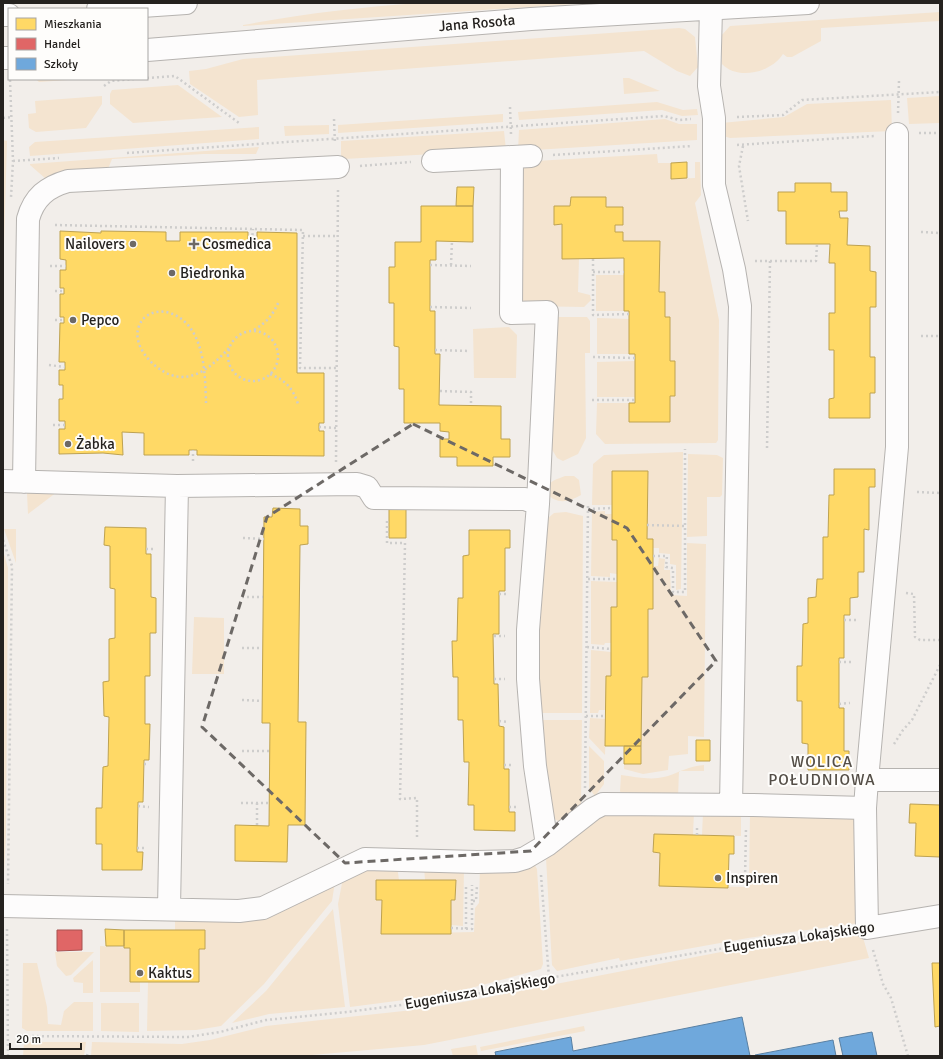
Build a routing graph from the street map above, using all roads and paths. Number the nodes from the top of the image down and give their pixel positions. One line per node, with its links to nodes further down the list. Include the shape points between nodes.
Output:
1 (186, 3): 3 (street)
2 (808, 3): 4 (street, Jana Rosoła)
3 (113, 8)
4 (711, 9): 5 (street, Jana Rosoła, via 532,19); 15 (street, via 709,86)
5 (148, 50)
6 (148, 78): 16 (path, via 175,76)
7 (122, 80): 9 (path, via 110,81)
8 (899, 81): 11 (path)
9 (104, 86)
10 (940, 92): 11 (path)
11 (899, 94): 15 (path, via 802,100 784,115); 17 (path)
12 (12, 117): 13 (path)
13 (3, 118)
14 (334, 118): 18 (path)
15 (714, 118): 18 (path, via 679,120 664,116); 106 (street, via 714,185 740,306)
16 (240, 123)
17 (897, 134): 85 (street, via 898,447)
18 (334, 138): 19 (path); 23 (path)
19 (124, 153)
20 (62, 158): 22 (path)
21 (433, 160): 23 (path); 73 (street, via 522,157 512,313 547,312)
22 (13, 161)
23 (338, 167): 27 (path); 69 (street, via 68,180 48,188 39,196 28,219)
24 (55, 225): 25 (path)
25 (253, 229): 26 (path, via 303,230); 28 (path)
26 (303, 236): 27 (path); 52 (path, via 300,368)
27 (338, 236): 52 (path)
28 (252, 240)
29 (452, 241): 34 (path)
30 (817, 244): 32 (path, via 816,261)
31 (592, 259): 36 (path)
32 (770, 261)
33 (430, 264): 34 (path)
34 (451, 265): 35 (path)
35 (471, 266)
36 (593, 272): 37 (path); 43 (path, via 593,315)
37 (624, 272)
38 (55, 291): 39 (path)
39 (64, 291)
40 (279, 301): 46 (path, via 272,316)
41 (430, 307): 42 (path)
42 (471, 308)
43 (629, 314)
44 (55, 320): 45 (path)
45 (64, 320)
46 (254, 331): 47 (path, via 238,335); 54 (path, via 269,336 277,350 276,367)
47 (229, 348): 53 (path); 54 (path, via 230,365 240,377 256,380)
48 (435, 350): 49 (path)
49 (470, 351)
50 (593, 357): 51 (path)
51 (635, 358)
52 (337, 368): 64 (path)
53 (206, 370): 53 (path, via 176,376 161,372 141,349 138,337 144,318 155,312 166,311 176,315 195,337); 58 (path)
54 (270, 374): 59 (path, via 288,384)
55 (440, 391): 60 (path, via 471,392)
56 (592, 400): 57 (path)
57 (635, 400)
58 (206, 403)
59 (298, 404)
60 (470, 405)
61 (53, 425): 62 (path)
62 (65, 425)
63 (319, 427): 64 (path)
64 (336, 428): 70 (path)
65 (685, 449): 78 (path)
66 (194, 450): 67 (path)
67 (193, 461)
68 (3, 481): 69 (street)
69 (24, 482): 71 (street)
70 (336, 485): 71 (street); 72 (street, via 357,484 367,487)
71 (177, 486): 122 (street)
72 (381, 498): 73 (street, via 525,499); 116 (path, via 387,543 405,543 400,799 417,798)
73 (538, 504): 115 (street, via 528,630 528,679)
74 (588, 504): 76 (path)
75 (612, 508): 76 (path)
76 (588, 509): 83 (path)
77 (648, 525): 78 (path)
78 (685, 526): 82 (path, via 685,592 673,592 673,568 666,567 667,556)
79 (243, 538): 80 (path)
80 (264, 539)
81 (3, 540): 121 (path, via 12,566)
82 (653, 556)
83 (587, 579): 84 (path); 89 (path)
84 (617, 579)
85 (885, 592): 88 (path, via 914,594 915,637 920,640); 101 (street)
86 (242, 597): 87 (path)
87 (263, 598)
88 (940, 640)
89 (587, 647): 92 (path); 96 (path)
90 (242, 648): 91 (path)
91 (262, 648)
92 (611, 649)
93 (940, 665): 98 (path, via 912,720 902,730)
94 (242, 700): 95 (path)
95 (262, 701)
96 (586, 716): 97 (path); 110 (path)
97 (606, 716)
98 (892, 749)
99 (242, 751): 100 (path)
100 (270, 751)
101 (867, 780): 102 (street); 109 (street)
102 (940, 780)
103 (241, 803): 104 (path)
104 (257, 803): 105 (path); 111 (path)
105 (269, 803)
106 (731, 805): 109 (street); 110 (street, via 611,804 599,806)
107 (138, 806): 108 (path)
108 (147, 806)
109 (865, 808): 125 (street)
110 (585, 815): 115 (street)
111 (257, 826)
112 (746, 838): 118 (path, via 745,880)
113 (137, 848): 114 (path)
114 (145, 848)
115 (543, 848): 117 (street, via 525,858); 127 (path)
116 (417, 860): 117 (street); 122 (street, via 365,854 263,908 239,911)
117 (475, 871): 120 (path); 120 (path, via 476,901)
118 (728, 879)
119 (466, 881): 126 (path)
120 (472, 901): 126 (path, via 472,929)
121 (5, 906): 122 (street); 130 (path)
122 (170, 908)
123 (940, 916): 125 (street, Eugeniusza Lokajskiego)
124 (451, 928): 126 (path)
125 (867, 928): 127 (path, Eugeniusza Lokajskiego, via 754,943); 132 (path)
126 (466, 929)
127 (549, 978): 128 (path, Eugeniusza Lokajskiego, via 463,997 266,1020 188,1037)
128 (17, 1036)
129 (88, 1051): 131 (path)
130 (8, 1056)
131 (87, 1056)
132 (908, 1056)

